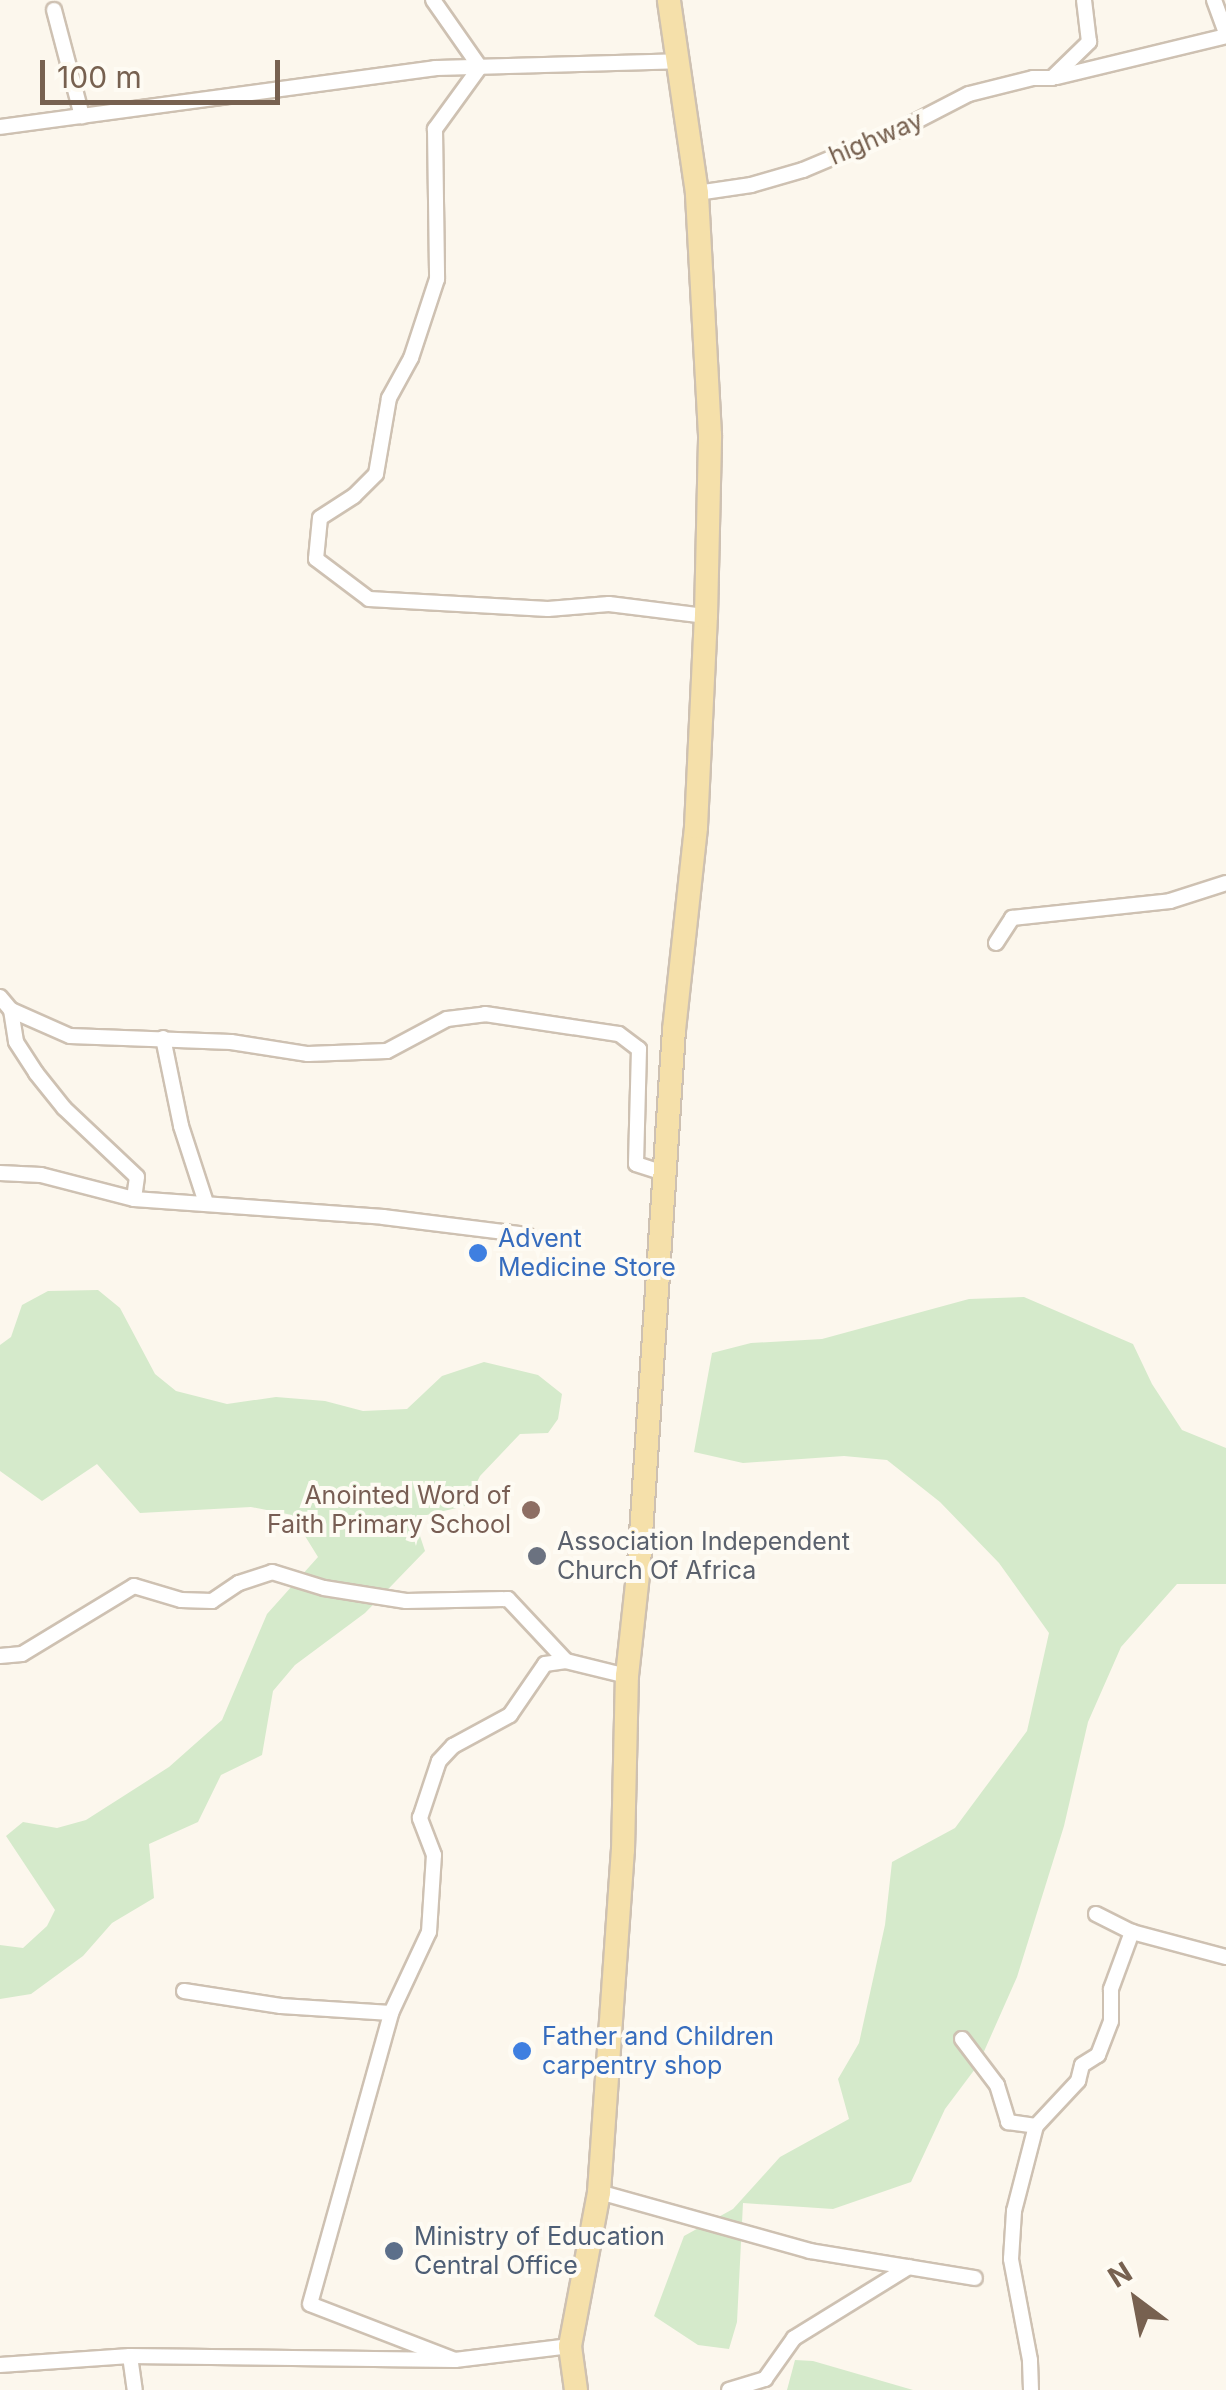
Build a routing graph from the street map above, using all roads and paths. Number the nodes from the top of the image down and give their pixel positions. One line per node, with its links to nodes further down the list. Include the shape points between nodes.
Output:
1 (433, 0): 8 (street)
2 (669, 0): 7 (main road)
3 (1084, 0): 9 (street, via 1089,42)
4 (1214, 0): 6 (street, highway)
5 (54, 10): 10 (street)
6 (1226, 34): 9 (street, highway)
7 (680, 61): 8 (street); 12 (main road)
8 (480, 67): 10 (street); 13 (street, via 435,129 437,279 412,358 389,398 376,474 320,518 316,559 369,600 548,609 610,604)
9 (1052, 78): 12 (street, highway, via 969,94 802,170)
10 (82, 116): 11 (street)
11 (0, 127)
12 (696, 192): 13 (main road, via 710,435)
13 (706, 616): 20 (main road, via 696,828)
14 (1226, 882): 15 (street, via 1170,901 1012,918)
15 (996, 943)
16 (0, 997): 17 (street)
17 (11, 1010): 18 (street, via 70,1036); 21 (street, via 16,1042 36,1073 137,1177)
18 (162, 1038): 20 (street, via 361,1053 387,1051 447,1019 486,1014 619,1034 639,1049 636,1164); 22 (street)
19 (0, 1173): 21 (street, via 40,1175)
20 (664, 1173): 26 (main road)
21 (134, 1199): 22 (street)
22 (206, 1203): 23 (street)
23 (527, 1235)
24 (0, 1656): 25 (street, via 22,1654 134,1586 212,1601 272,1572 324,1588 406,1600 508,1600)
25 (566, 1660): 26 (street); 31 (street, via 545,1664 510,1714 439,1761 420,1818 434,1855 429,1932)
26 (626, 1676): 34 (main road, via 624,1850)
27 (1096, 1914): 28 (street)
28 (1132, 1932): 29 (street); 33 (street, via 1111,1989 1111,2020 1098,2055 1082,2064 1078,2081)
29 (1226, 1957)
30 (184, 1991): 31 (street)
31 (391, 2013): 39 (street, via 310,2304)
32 (962, 2039): 33 (street, via 997,2085 1008,2122)
33 (1036, 2126): 44 (street, via 1014,2211 1010,2259)
34 (599, 2192): 35 (street, via 810,2251); 37 (main road)
35 (909, 2268): 36 (street); 43 (street, via 794,2338 765,2379)
36 (975, 2278)
37 (570, 2346): 39 (street); 42 (main road)
38 (130, 2356): 39 (street); 40 (street); 41 (street)
39 (455, 2360)
40 (0, 2365)
41 (135, 2390)
42 (576, 2390)
43 (729, 2390)
44 (1031, 2390)

